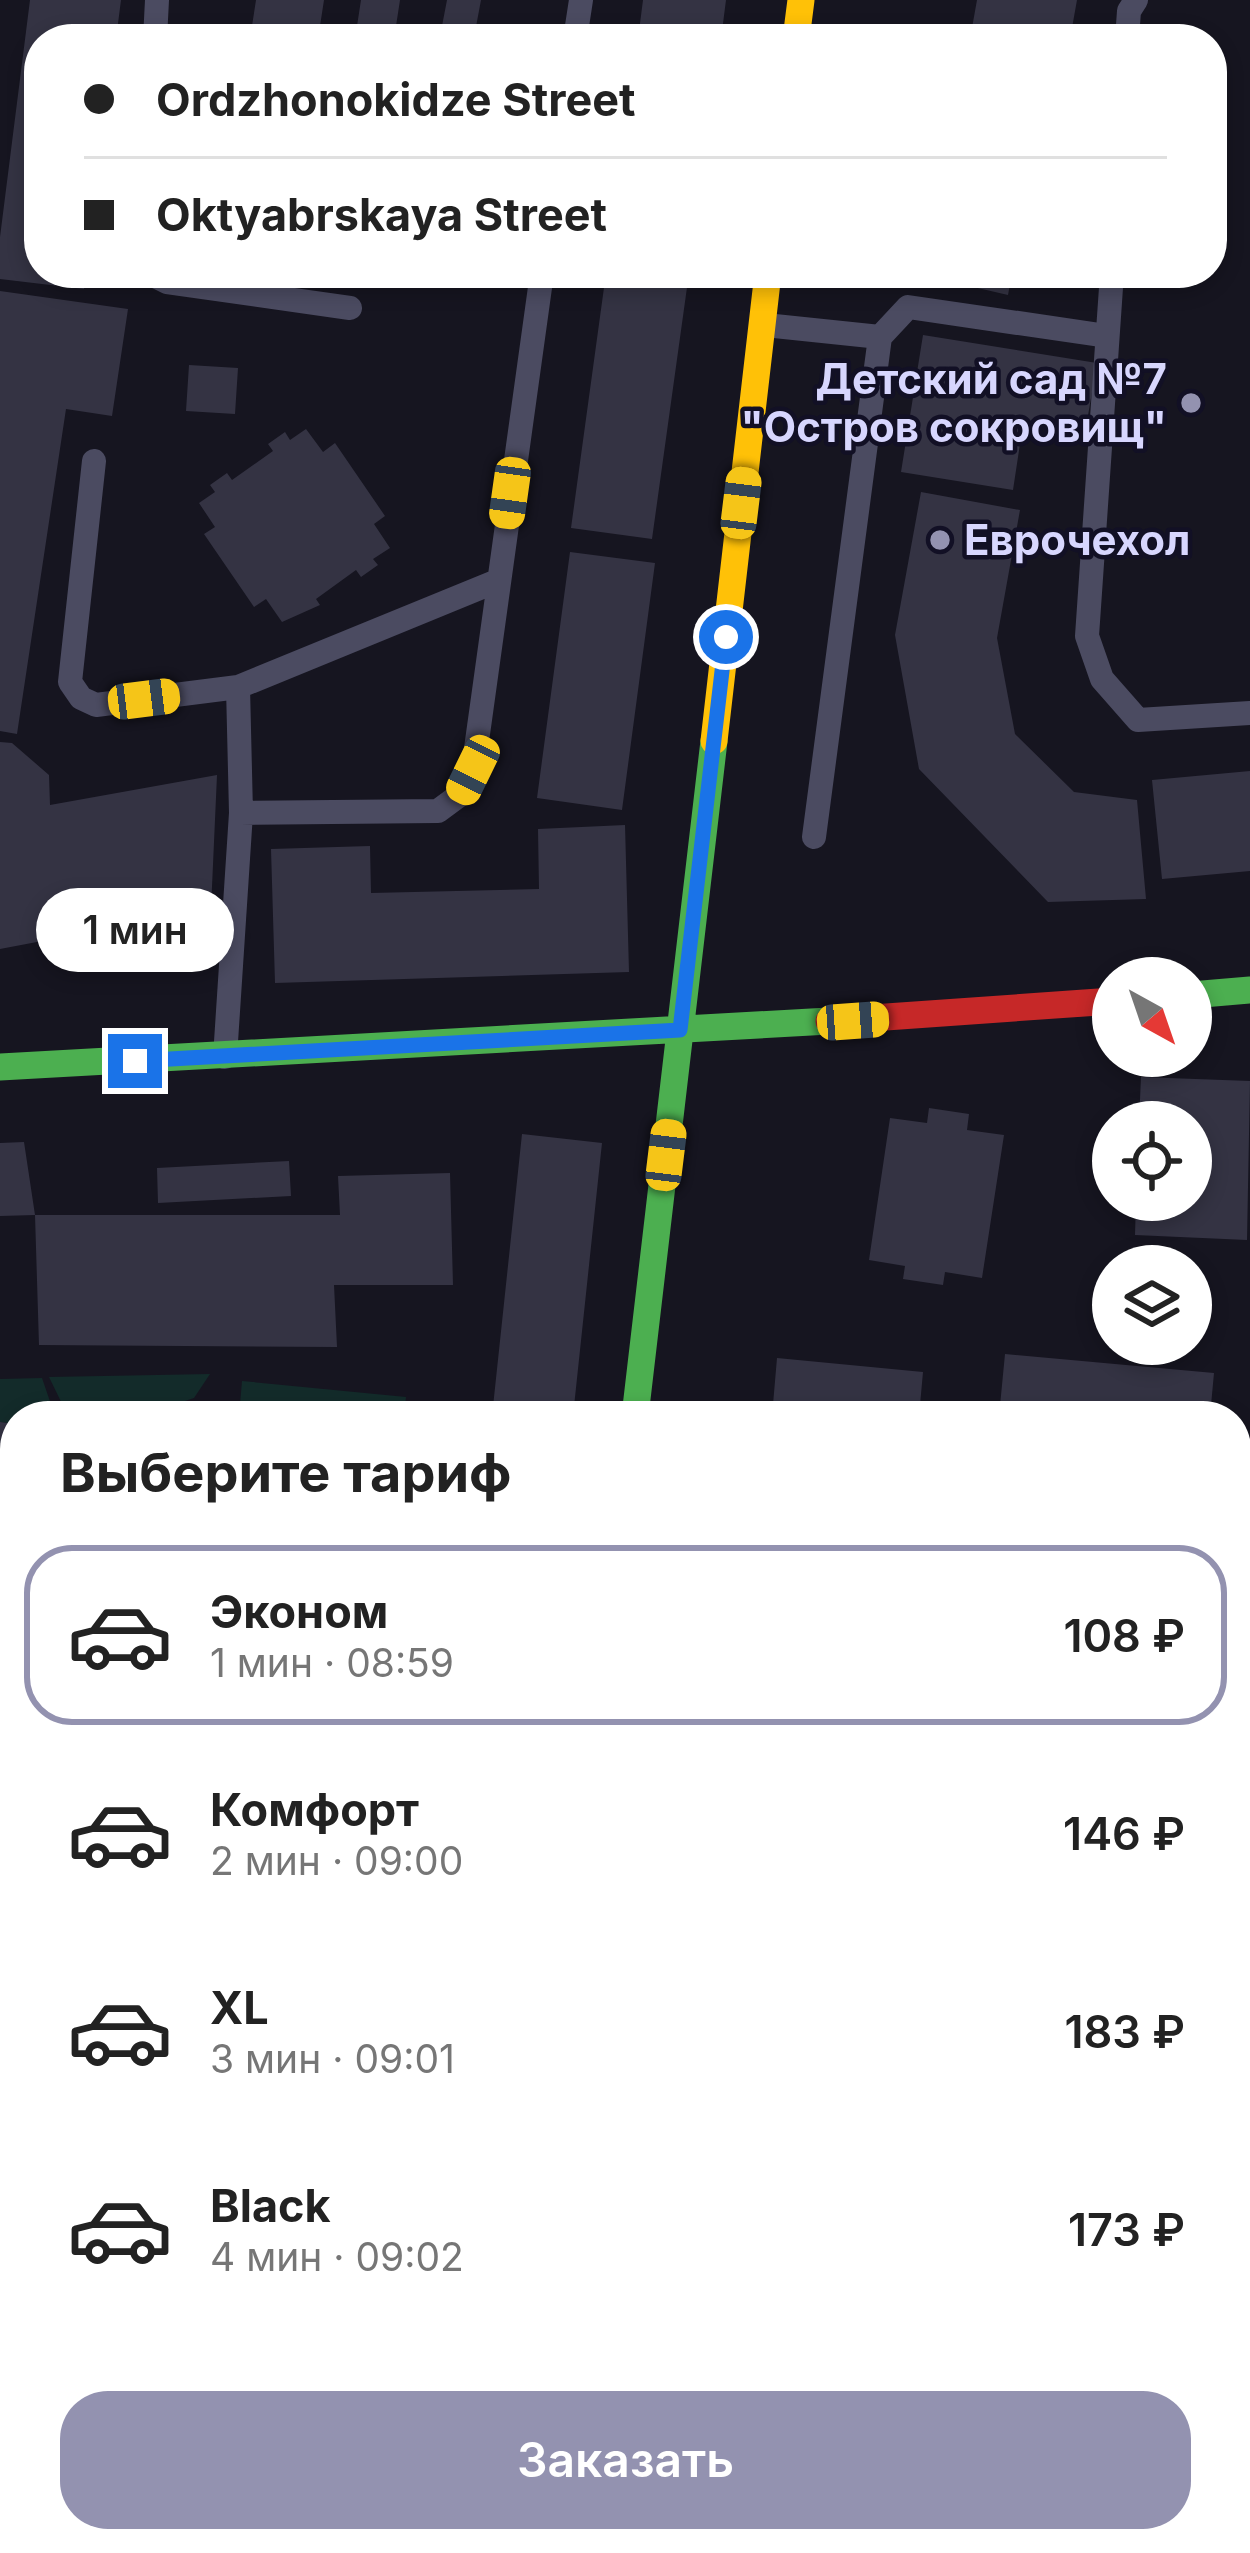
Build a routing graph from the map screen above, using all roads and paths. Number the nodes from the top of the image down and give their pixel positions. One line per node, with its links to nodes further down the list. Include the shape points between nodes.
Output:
1 (209, 288): 5 (lane)
2 (540, 288): 10 (lane)
3 (766, 288): 6 (street)
4 (1111, 288): 7 (lane)
5 (350, 308)
6 (762, 324): 8 (lane); 18 (street)
7 (1108, 336): 8 (lane, via 908,307); 12 (lane, via 1087,636 1102,679 1138,720)
8 (880, 337): 14 (lane)
9 (94, 461): 11 (lane, via 70,682 97,705)
10 (497, 581): 11 (lane); 13 (lane, via 473,770 461,794 438,811)
11 (238, 687): 13 (lane)
12 (1250, 713)
13 (241, 813): 19 (lane)
14 (814, 837)
15 (1250, 991): 16 (street)
16 (1212, 994)
17 (1092, 1002): 18 (street)
18 (680, 1030): 19 (street); 21 (street)
19 (225, 1057): 20 (street)
20 (0, 1067)
21 (637, 1401)

